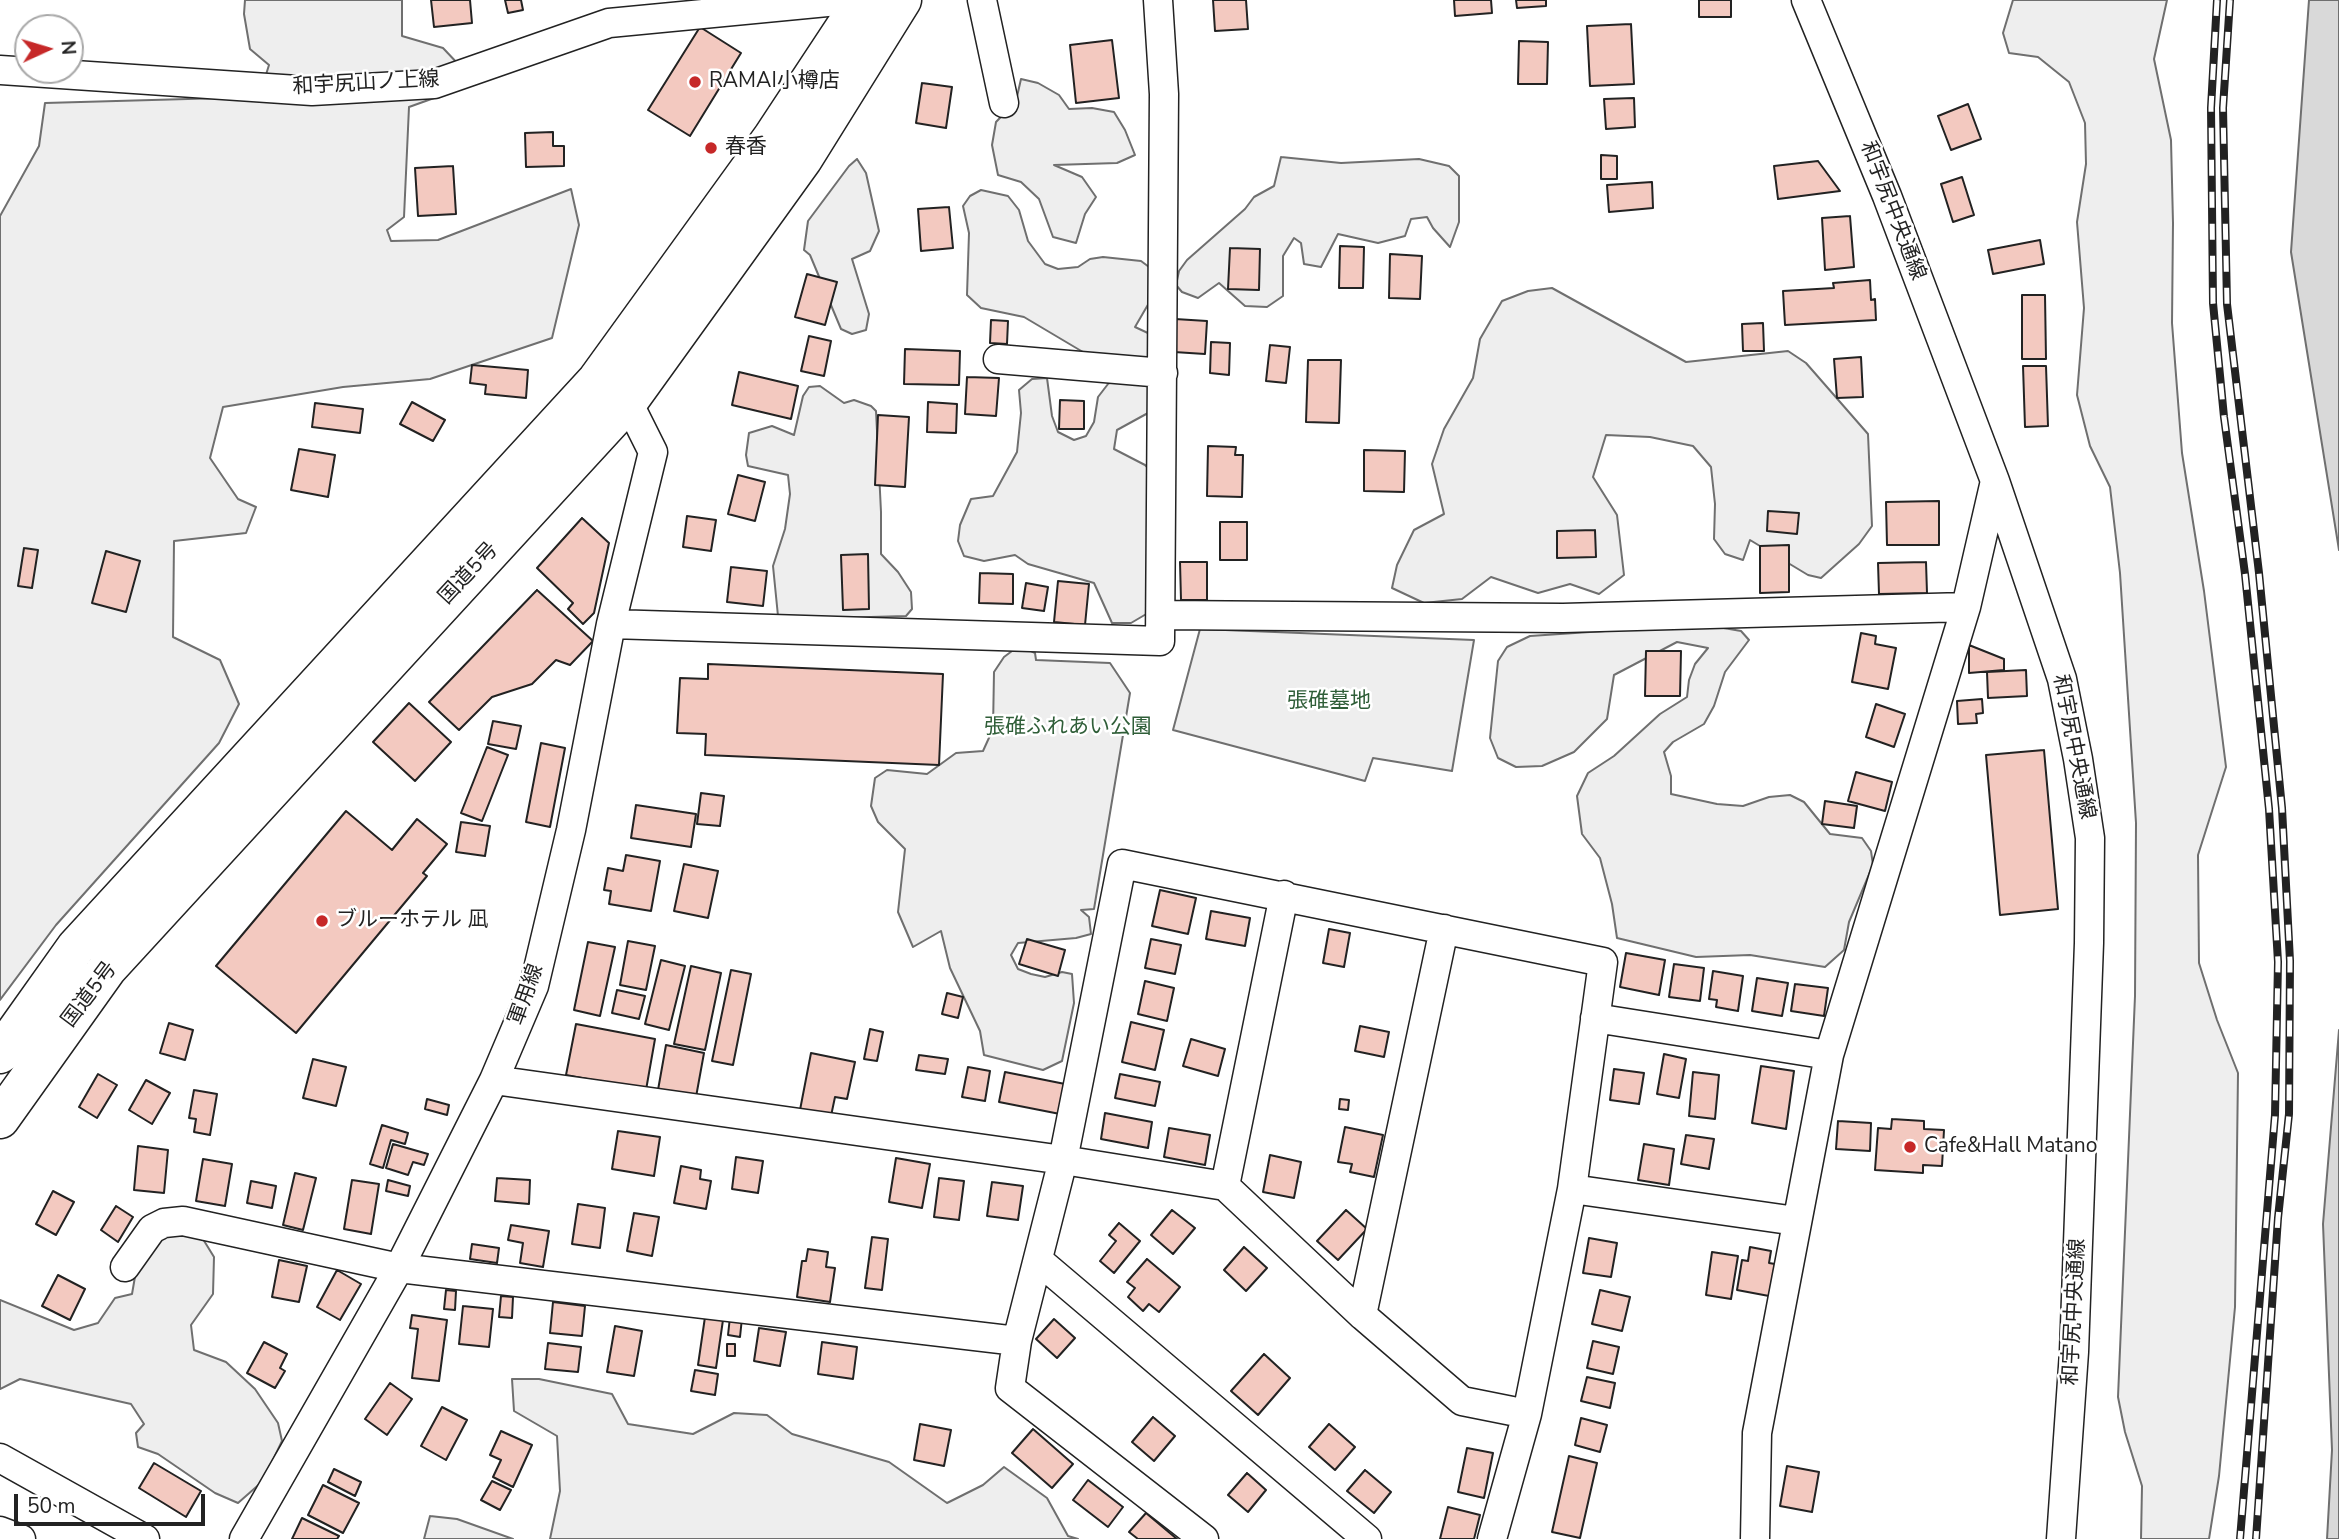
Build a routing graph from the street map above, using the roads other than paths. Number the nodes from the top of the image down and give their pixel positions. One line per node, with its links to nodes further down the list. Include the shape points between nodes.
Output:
1 (848, 0): 7 (street, 和宇尻山ノ上線, via 608,23 434,84 312,90)
2 (863, 0): 19 (highway, 国道5号, via 772,138 597,380 76,947)
3 (902, 0): 11 (highway, 国道5号, via 803,159)
4 (982, 0): 8 (street)
5 (1158, 0): 10 (street, via 1164,94)
6 (1806, 0): 12 (street, 和宇尻中央通線, via 1887,196)
7 (0, 70)
8 (1004, 103)
9 (998, 359): 10 (street)
10 (1163, 373): 14 (street)
11 (628, 402): 15 (street, 軍用線, via 653,452); 22 (highway, 国道5号, via 107,969)
12 (1995, 481): 13 (street); 42 (street, 和宇尻中央通線, via 2062,678 2090,838 2074,1352)
13 (1966, 607): 14 (street, via 1563,618); 20 (street)
14 (1161, 615): 15 (street, via 1160,641)
15 (611, 624): 21 (street, 軍用線, via 571,830 534,986)
16 (1283, 895): 17 (street); 23 (street, via 1122,864); 24 (street)
17 (1444, 929): 18 (street, via 1603,962); 30 (street)
18 (1595, 1018): 20 (street); 25 (street)
19 (0, 1054)
20 (1829, 1055): 26 (street)
21 (494, 1080): 23 (street); 29 (street, 軍用線)
22 (0, 1119)
23 (1063, 1160): 24 (street); 27 (street)
24 (1225, 1186): 30 (street)
25 (1572, 1189): 26 (street); 32 (street)
26 (1796, 1221): 41 (street, via 1758,1433)
27 (1038, 1260): 31 (street); 39 (street)
28 (125, 1267): 29 (street, via 152,1229 183,1221)
29 (400, 1268): 31 (street); 37 (street, 軍用線)
30 (1362, 1315): 32 (street, via 1462,1401)
31 (1017, 1342): 38 (street, via 1010,1388)
32 (1527, 1414): 40 (street)
33 (0, 1458): 36 (street)
34 (0, 1531): 35 (street)
35 (21, 1539)
36 (145, 1539)
37 (244, 1539)
38 (1204, 1539)
39 (1367, 1539)
40 (1492, 1539)
41 (1755, 1539)
42 (2061, 1539)

